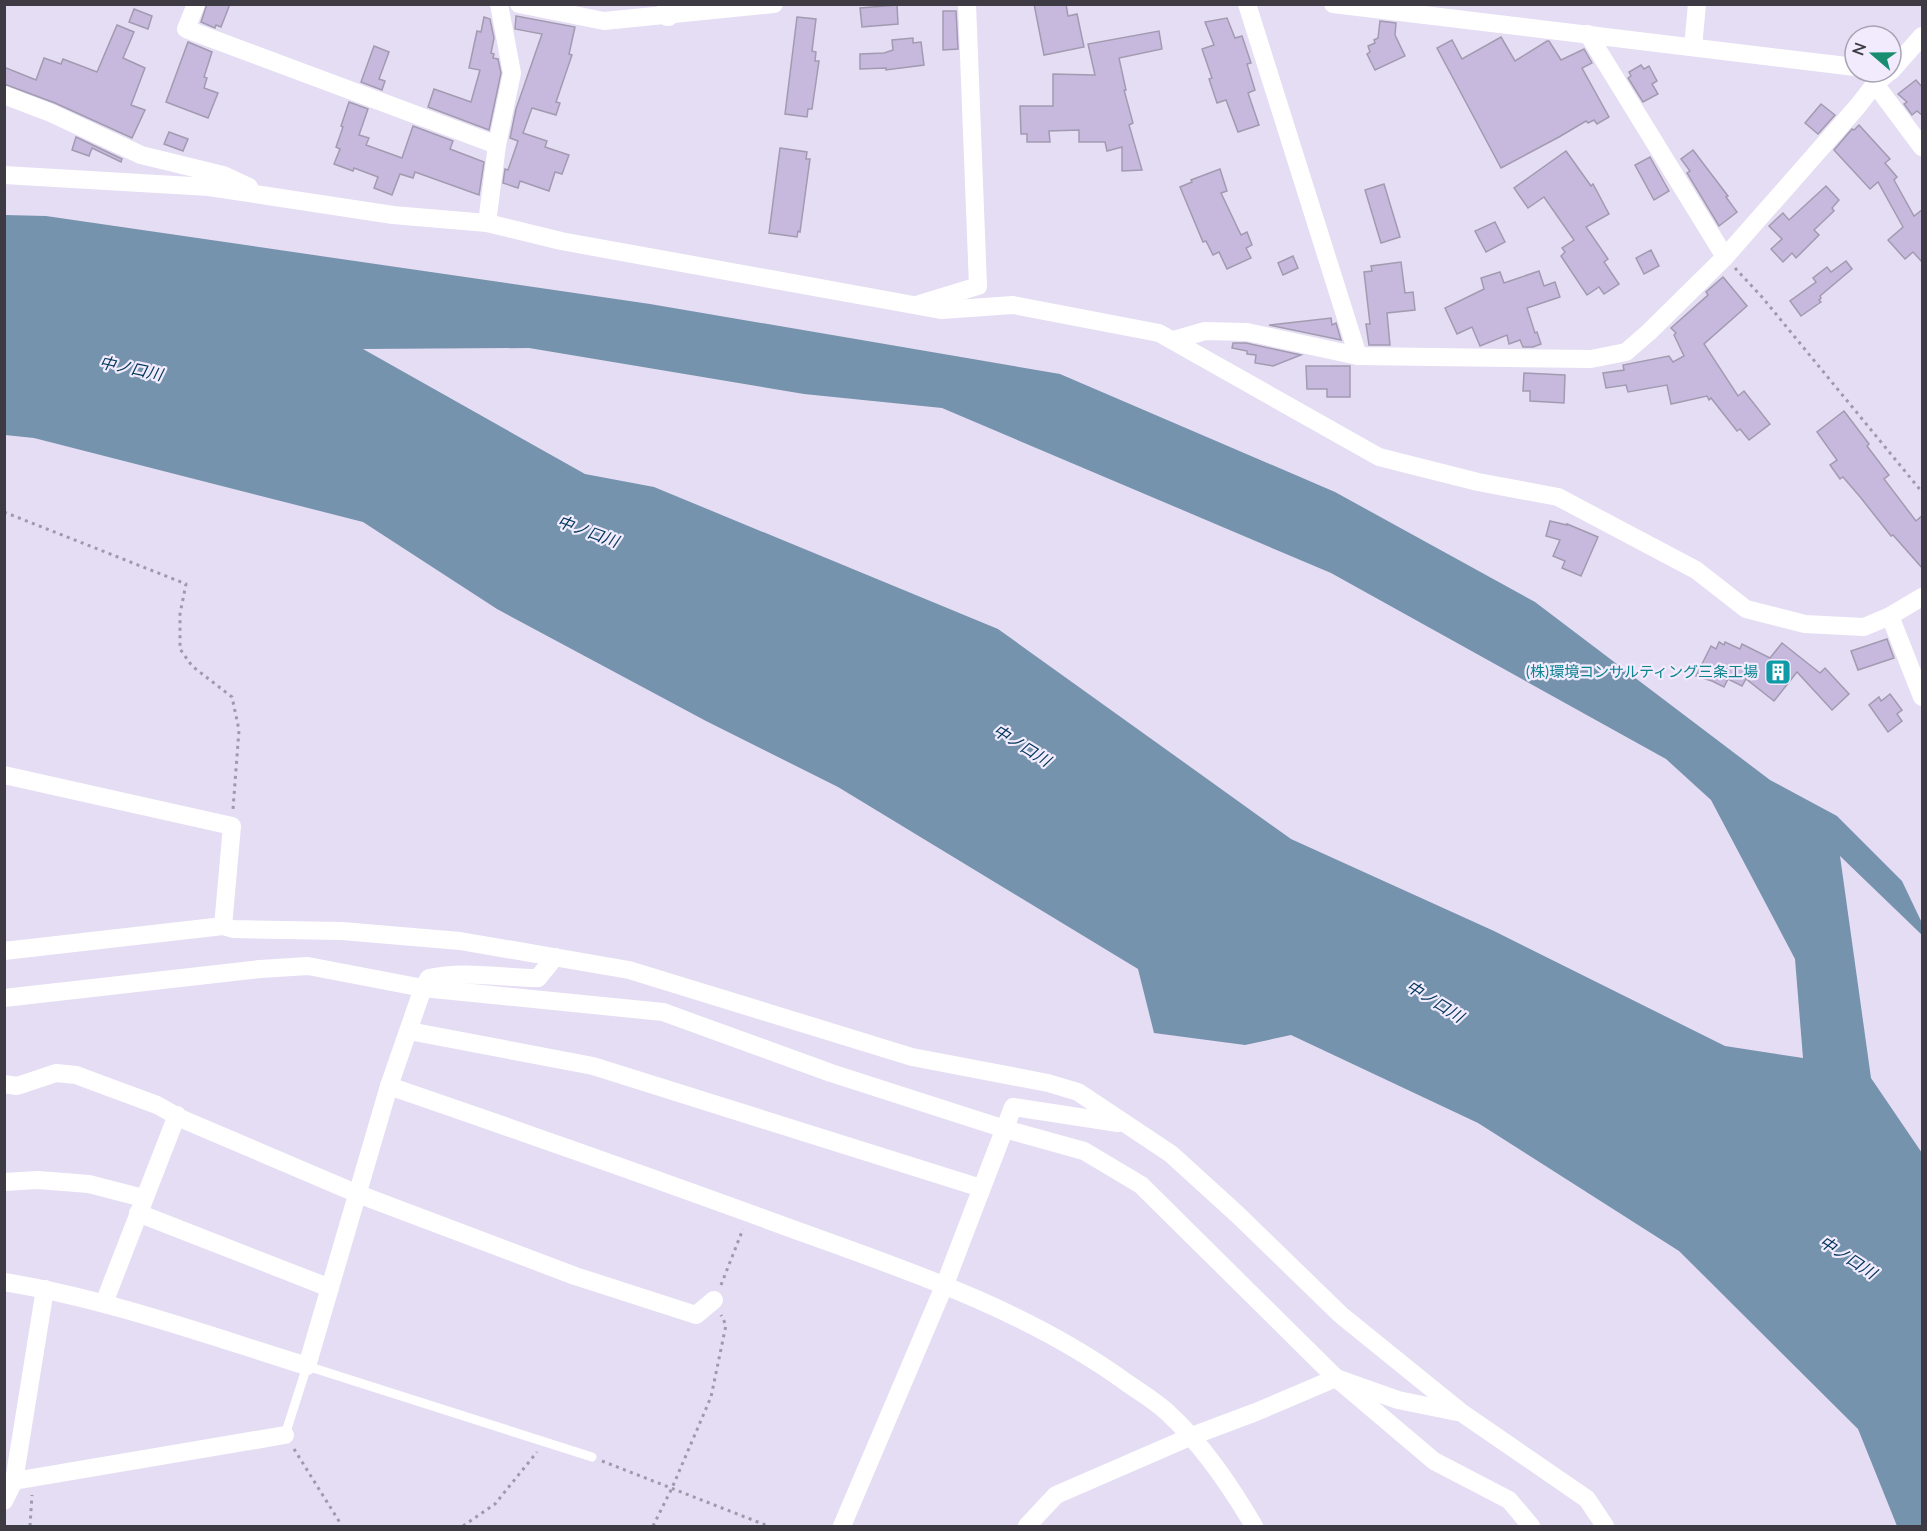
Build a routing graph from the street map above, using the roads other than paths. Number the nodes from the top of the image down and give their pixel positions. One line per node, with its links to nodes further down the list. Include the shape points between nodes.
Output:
1 (196, 4): 18 (street, via 186,28)
2 (499, 4): 18 (street, via 512,73)
3 (519, 4): 9 (street, via 604,21)
4 (774, 4): 9 (street)
5 (967, 4): 24 (street, via 978,285)
6 (1246, 4): 26 (street)
7 (1333, 4): 10 (street)
8 (1697, 4): 13 (street)
9 (668, 10)
10 (1448, 11): 11 (street)
11 (1588, 34): 13 (street); 23 (street)
12 (1923, 36): 14 (street)
13 (1693, 47): 15 (street)
14 (1903, 57)
15 (1843, 66)
16 (1875, 84): 19 (street); 23 (street)
17 (4, 95): 21 (street, via 141,155 222,175)
18 (497, 145): 22 (street)
19 (1923, 147)
20 (4, 175): 21 (street, via 209,187)
21 (267, 195): 22 (street, via 393,215)
22 (487, 223): 24 (street, via 561,241)
23 (1725, 256): 26 (street, via 1626,352 1591,359)
24 (914, 305): 25 (street, via 942,310 1013,305 1159,333)
25 (1174, 340): 26 (street, via 1205,331 1247,332); 28 (street, via 1379,458 1558,497 1696,570 1746,609 1806,624 1864,627)
26 (1358, 356)
27 (1923, 597): 28 (street)
28 (1890, 616): 29 (street)
29 (1923, 697)
30 (4, 776): 31 (street, via 232,826)
31 (223, 926): 32 (street); 33 (street, via 460,941)
32 (4, 951)
33 (555, 957): 34 (street, via 538,978 449,973 429,978); 40 (street, via 629,970 912,1057 1058,1086 1078,1092)
34 (423, 988): 35 (street, via 308,966); 36 (street); 41 (street, via 663,1012 831,1073)
35 (4, 998)
36 (409, 1031): 38 (street); 43 (street, via 593,1066)
37 (4, 1084): 39 (street, via 17,1086 56,1073 76,1075)
38 (390, 1086): 44 (street); 47 (street)
39 (177, 1115): 44 (street); 45 (street)
40 (1124, 1124): 41 (street, via 1013,1107); 54 (street, via 1171,1154 1341,1315)
41 (1005, 1129): 43 (street); 53 (street, via 1084,1151 1141,1185)
42 (4, 1182): 45 (street, via 89,1184)
43 (981, 1188): 47 (street)
44 (358, 1194): 49 (street); 50 (street, via 575,1276 696,1315)
45 (141, 1206): 49 (street); 51 (street)
46 (4, 1282): 48 (street)
47 (945, 1284): 56 (street, via 1058,1338 1165,1411); 60 (street)
48 (45, 1288): 51 (street); 58 (street)
49 (330, 1288): 52 (street)
50 (714, 1300)
51 (104, 1303): 52 (street)
52 (307, 1366): 55 (lane); 57 (lane)
53 (1336, 1378): 54 (street, via 1398,1400); 56 (street); 63 (street, via 1434,1461 1509,1500)
54 (1461, 1413): 64 (street, via 1587,1499)
55 (285, 1435): 58 (street)
56 (1192, 1436): 61 (street, via 1056,1495); 62 (street, via 1232,1489)
57 (592, 1457)
58 (14, 1481): 59 (street)
59 (4, 1501)
60 (842, 1527)
61 (1027, 1527)
62 (1254, 1527)
63 (1531, 1527)
64 (1605, 1527)

